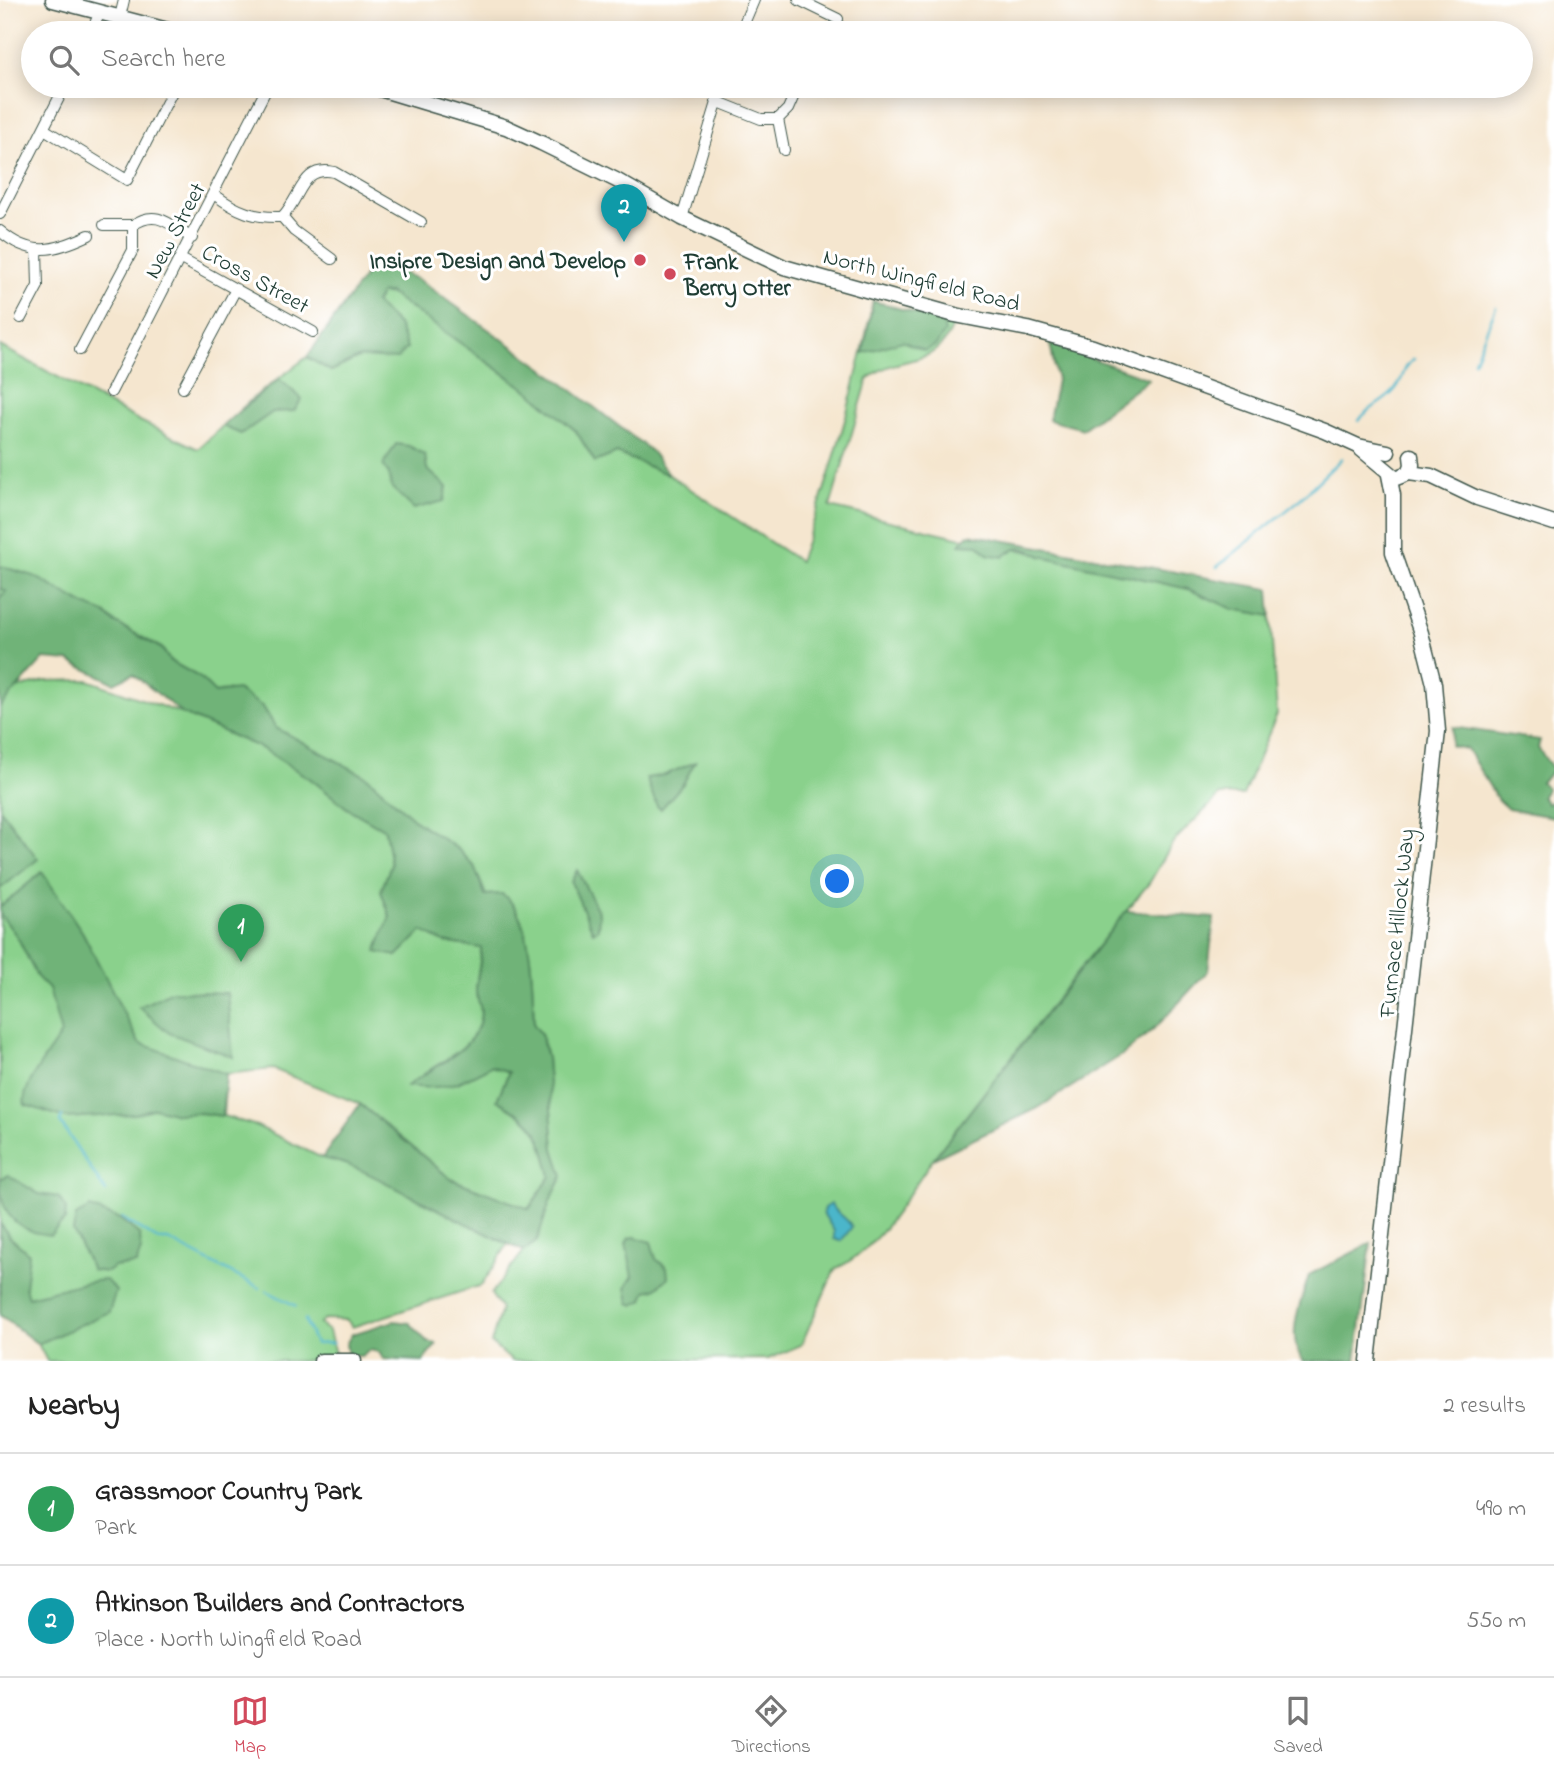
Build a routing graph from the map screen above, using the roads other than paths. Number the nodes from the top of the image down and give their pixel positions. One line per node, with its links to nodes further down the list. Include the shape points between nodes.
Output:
1 (53, 0): 5 (main road)
2 (124, 0): 6 (street)
3 (754, 0): 10 (street)
4 (799, 0): 7 (street)
5 (100, 12): 6 (main road); 8 (street)
6 (120, 17): 9 (main road)
7 (838, 19)
8 (96, 21)
9 (135, 21)
10 (745, 21)
11 (59, 98): 19 (street)
12 (169, 98): 19 (street, via 127,180)
13 (262, 98): 21 (street, New Street)
14 (410, 98): 24 (main road, North Wingfield Road, via 506,127)
15 (717, 98): 17 (street)
16 (793, 98): 18 (street)
17 (716, 101): 18 (street, via 761,119); 24 (street)
18 (778, 119): 20 (street)
19 (44, 129): 22 (street)
20 (784, 149)
21 (215, 195): 23 (street, via 236,211 258,218); 30 (street, New Street)
22 (0, 214)
23 (282, 217): 25 (street, via 310,174 319,169 334,172); 33 (street)
24 (682, 218): 40 (main road, North Wingfield Road, via 784,267 955,315 1093,346)
25 (421, 222)
26 (104, 225): 27 (street)
27 (133, 225): 30 (street, via 155,216); 37 (street, via 133,250)
28 (0, 231): 31 (street, via 14,243)
29 (89, 235): 31 (street, via 55,249)
30 (192, 238): 32 (street, New Street)
31 (37, 249): 35 (street, via 38,286)
32 (181, 259): 34 (street, Cross Street); 39 (street, New Street)
33 (332, 259)
34 (236, 289): 36 (street, Cross Street); 38 (street)
35 (21, 318)
36 (313, 332)
37 (80, 350)
38 (183, 388)
39 (111, 392)
40 (1358, 446): 41 (main road, North Wingfield Road); 43 (main road, North Wingfield Road)
41 (1388, 452): 42 (main road, via 1401,449); 43 (main road, via 1384,459)
42 (1411, 456): 43 (main road, via 1412,465); 44 (main road)
43 (1396, 473): 44 (main road); 48 (main road, Furnace Hillock Way, via 1393,552 1434,684 1438,731)
44 (1430, 476): 45 (main road, via 1477,498)
45 (1554, 523)
46 (321, 1361): 47 (main road)
47 (354, 1361)
48 (1368, 1361)

